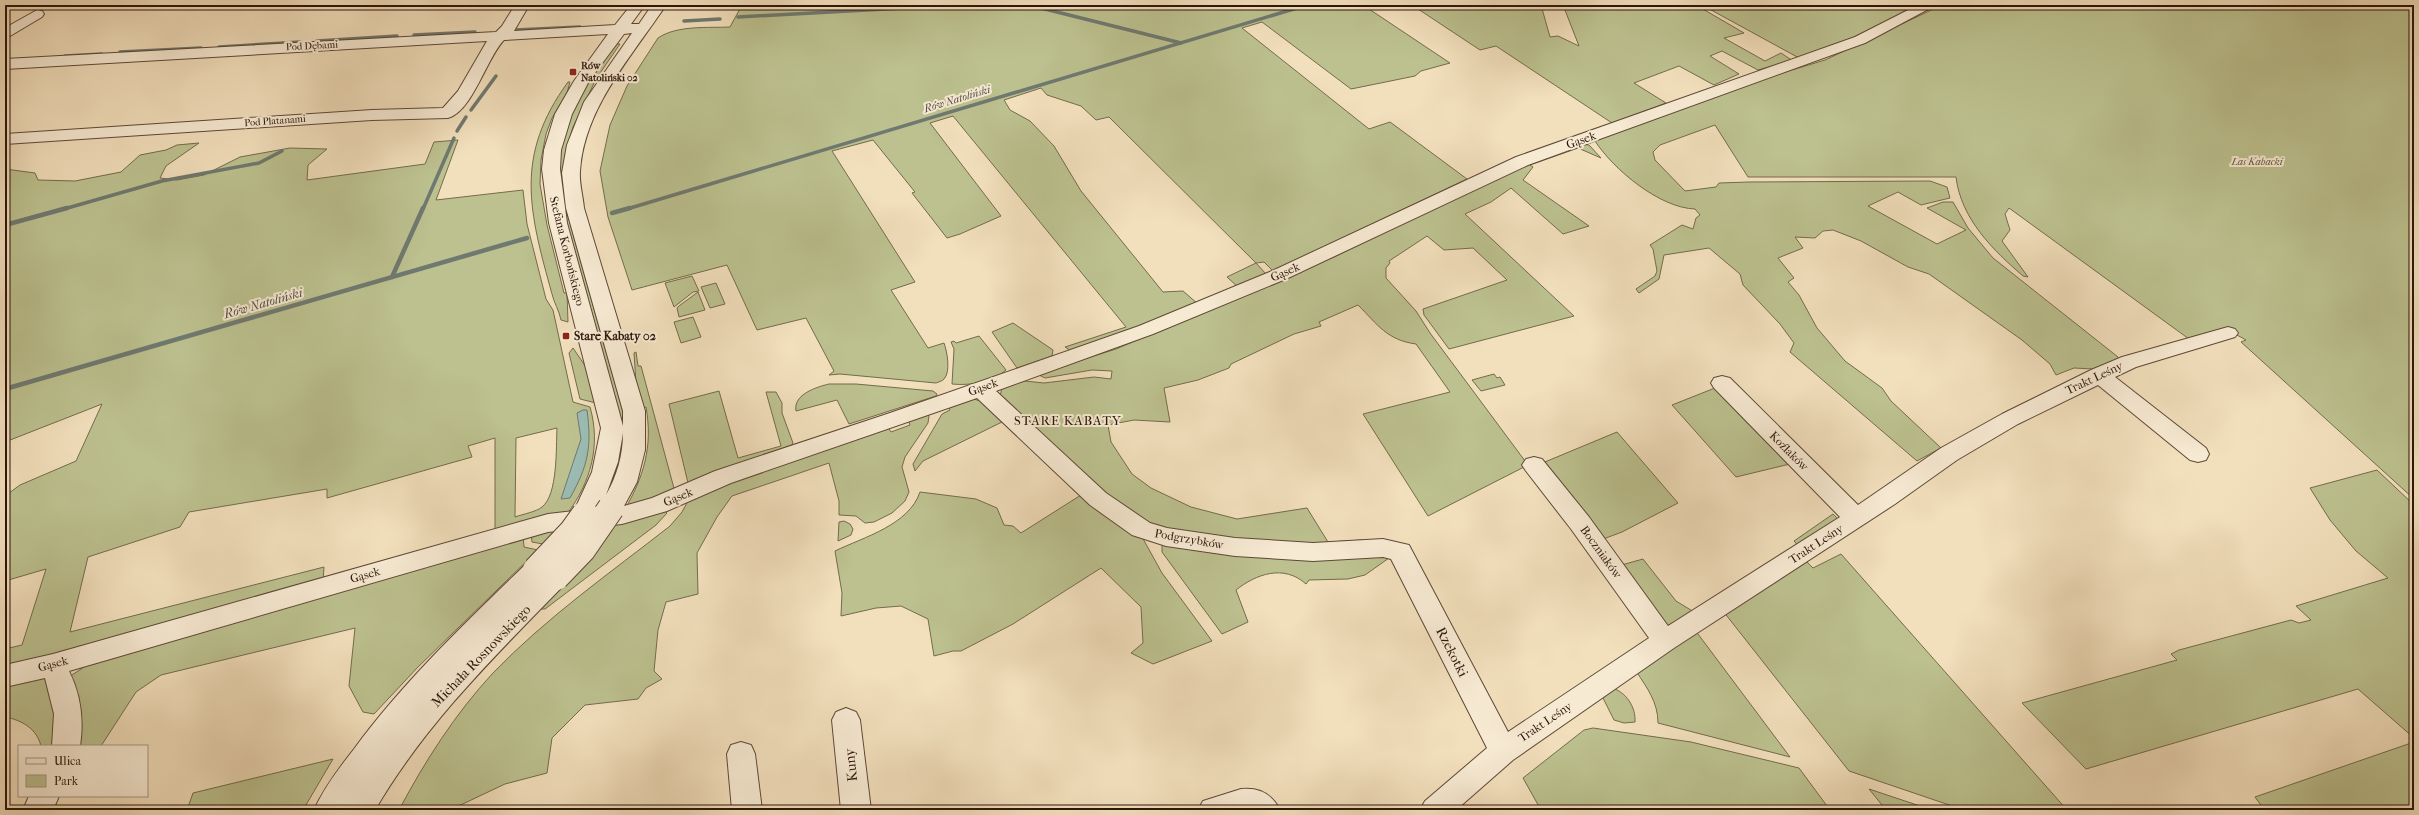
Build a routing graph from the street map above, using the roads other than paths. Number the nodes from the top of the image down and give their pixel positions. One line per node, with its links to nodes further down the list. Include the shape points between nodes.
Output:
1 (638, 5): 7 (street, Stefana Korbońskiego)
2 (659, 5): 6 (street, Stefana Korbońskiego)
3 (1929, 5): 15 (street, Gąsek, via 1860,40 1522,161 1279,275 1146,330)
4 (521, 7): 8 (street, Pod Platanami)
5 (37, 14): 9 (street)
6 (643, 28): 7 (street, Pod Dębami); 18 (street, Stefana Korbońskiego, via 592,102 577,139 571,173 575,208 634,411 635,438 632,460 625,482)
7 (620, 29): 8 (street, Pod Dębami); 19 (street, Stefana Korbońskiego, via 568,103 556,133 551,159 550,176 556,214 612,428 611,450 605,472)
8 (503, 34): 10 (street, Pod Dębami); 11 (street, Pod Platanami, via 495,42 466,93 448,113 372,115)
9 (5, 35)
10 (5, 64)
11 (5, 139)
12 (2228, 333): 13 (street, Trakt Leśny, via 2137,359)
13 (2099, 375): 16 (street); 20 (street, Trakt Leśny, via 2010,418 1949,454)
14 (1722, 383): 20 (street, Koźlaków)
15 (980, 388): 21 (street, Podgrzybków, via 1098,500 1140,529 1166,537 1235,547 1313,552 1390,548); 24 (street, Gąsek, via 723,477 658,505 622,515 548,523)
16 (2198, 454)
17 (1534, 465): 23 (street, Boczniaków, via 1580,523)
18 (611, 508): 22 (street, Michała Rosnowskiego, bridge, via 582,550)
19 (585, 514): 22 (street, Michała Rosnowskiego, bridge)
20 (1856, 518): 23 (street, Trakt Leśny)
21 (1402, 554): 28 (street, Rzekotki)
22 (546, 573): 32 (street, Michała Rosnowskiego, via 404,704 366,752); 33 (street, Michała Rosnowskiego, via 426,713 388,763)
23 (1665, 641): 28 (street, Trakt Leśny)
24 (53, 665): 25 (street, Gąsek); 27 (street, via 66,697 69,721)
25 (5, 676)
26 (846, 720): 35 (street, Kuny)
27 (66, 745)
28 (1503, 751): 38 (street, Trakt Leśny)
29 (741, 754): 34 (street)
30 (44, 797): 31 (street)
31 (38, 810)
32 (329, 810)
33 (359, 810)
34 (747, 810)
35 (856, 810)
36 (1213, 810): 37 (street, via 1251,801 1260,804)
37 (1265, 810)
38 (1435, 810)

